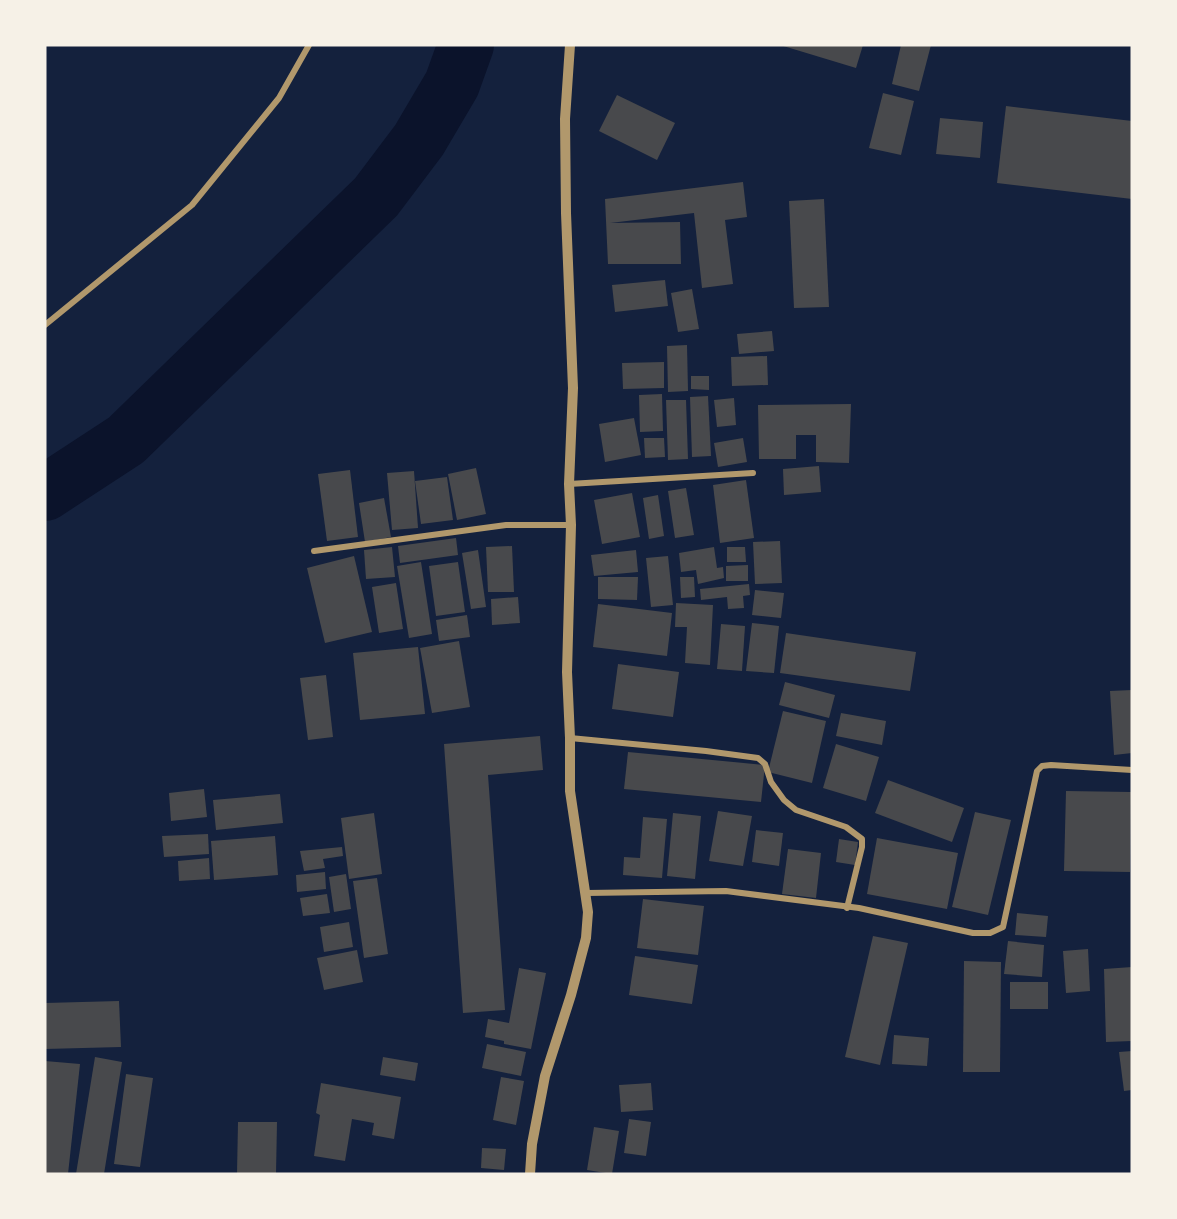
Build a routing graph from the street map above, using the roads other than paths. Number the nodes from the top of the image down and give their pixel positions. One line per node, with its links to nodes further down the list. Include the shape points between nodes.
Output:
1 (309, 45): 3 (street, via 279,98 192,205)
2 (570, 45): 5 (street, via 565,118 573,387)
3 (45, 325)
4 (753, 473): 5 (street)
5 (569, 484): 6 (street)
6 (571, 525): 7 (street, via 506,525); 8 (street, via 567,672)
7 (314, 551)
8 (570, 738): 10 (street, via 570,791); 11 (street, via 758,758 765,764 771,782 796,810 846,826 862,839)
9 (1132, 770): 11 (street, via 1051,765 1037,771 1004,927 990,933 973,933)
10 (585, 893): 11 (street, via 726,891); 12 (street, via 586,938 545,1076 532,1144)
11 (847, 908)
12 (531, 1174)

